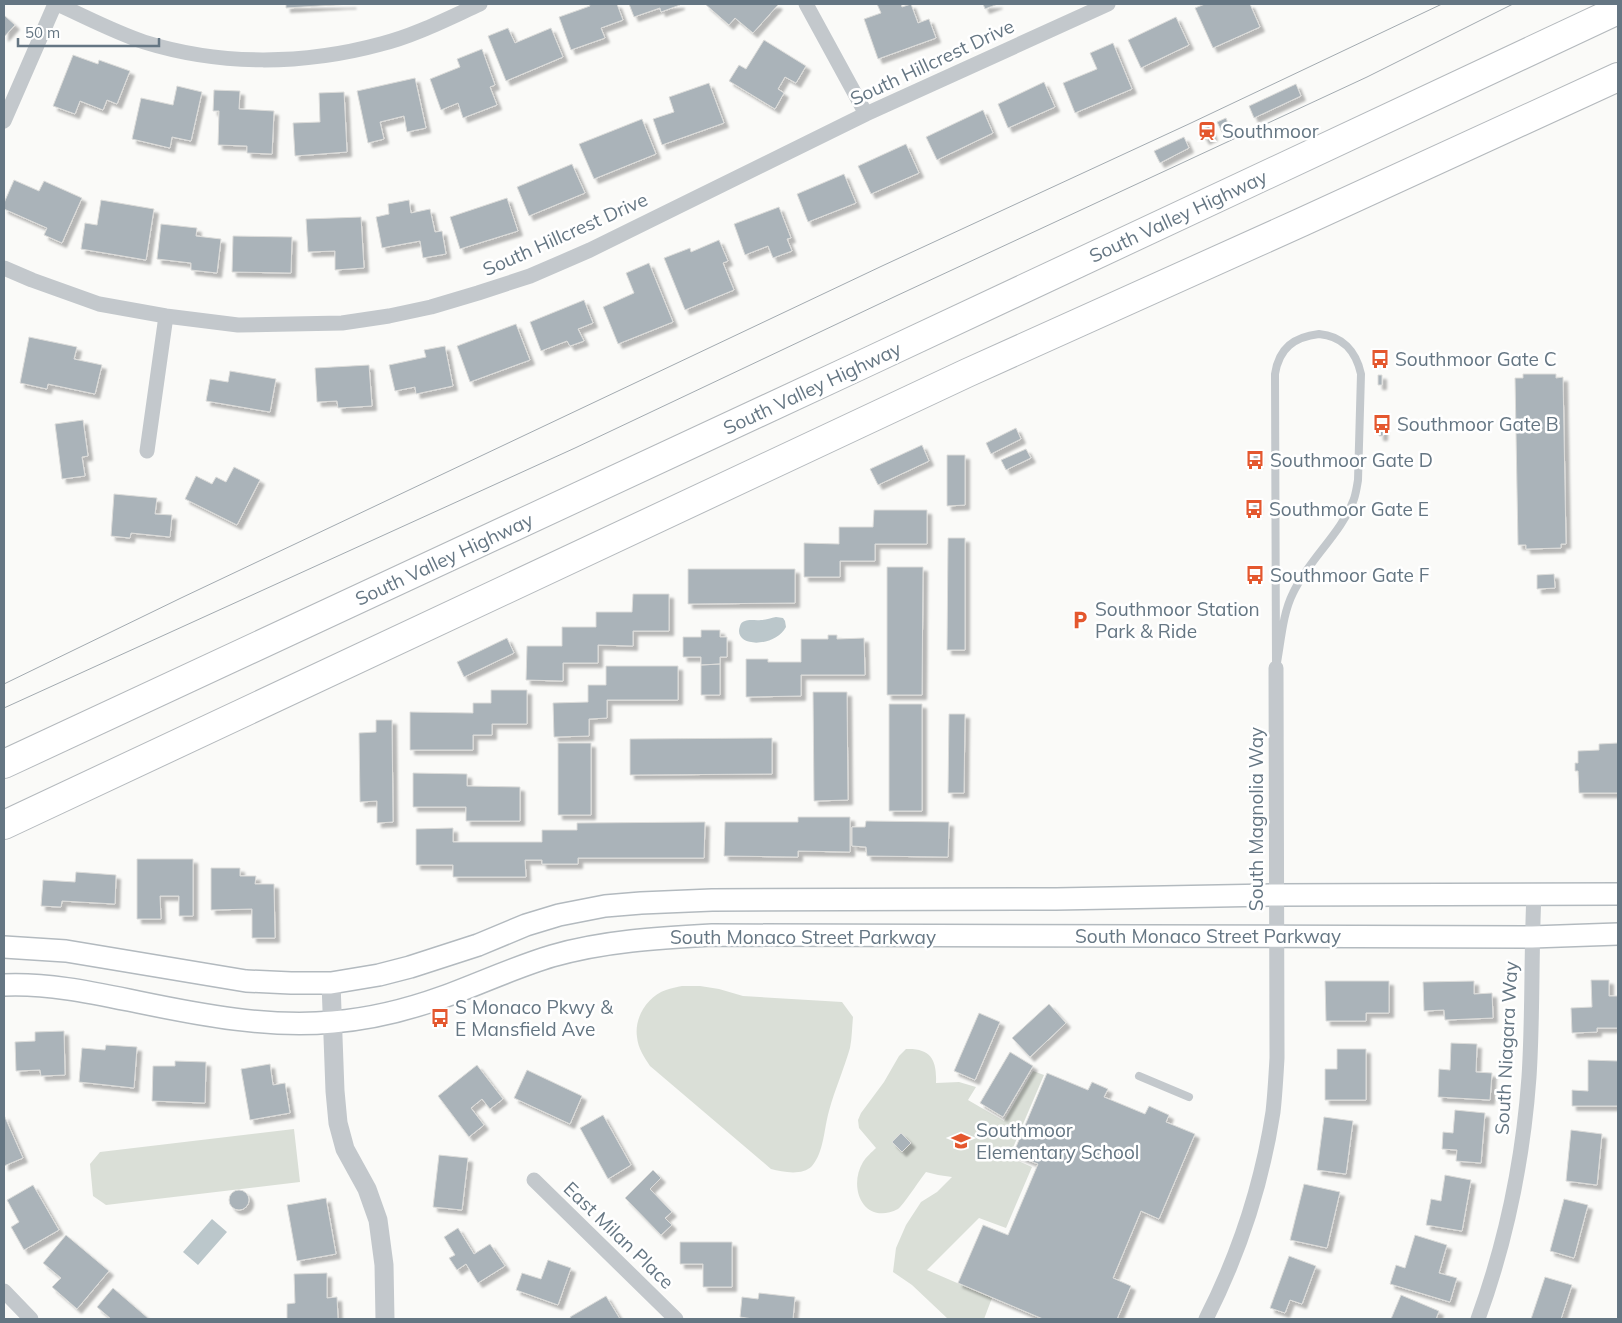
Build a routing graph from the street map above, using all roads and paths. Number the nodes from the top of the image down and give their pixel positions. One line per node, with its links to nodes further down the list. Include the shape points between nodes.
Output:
1 (56, 4): 2 (street, via 144,42 182,52 236,59 282,60 331,55 383,44); 11 (street)
2 (480, 4)
3 (806, 4): 10 (street)
4 (1606, 4): 7 (highway)
5 (1100, 5): 10 (street, South Hillcrest Drive)
6 (1618, 10): 7 (highway, South Valley Highway)
7 (1515, 59): 17 (highway, South Valley Highway)
8 (1618, 77): 12 (highway)
9 (1618, 87): 12 (highway)
10 (866, 114): 14 (street, South Hillcrest Drive, via 590,250 478,294 431,307 342,323 238,325)
11 (4, 121)
12 (1523, 122): 18 (highway, via 959,376)
13 (4, 268): 14 (street, South Hillcrest Drive, via 99,304)
14 (166, 316): 15 (street)
15 (147, 450)
16 (1276, 668): 16 (lane, via 1293,592 1347,514 1355,498 1358,480 1359,365 1348,346 1325,334 1306,335 1292,343 1280,357 1275,374); 21 (street, South Magnolia Way)
17 (4, 764)
18 (4, 825)
19 (1534, 894): 20 (main road, South Monaco Street Parkway); 21 (main road, South Monaco Street Parkway); 24 (street, South Niagara Way)
20 (1618, 894)
21 (1276, 895): 23 (street, South Magnolia Way); 26 (main road, South Monaco Street Parkway, via 712,900 624,904 559,915 410,967 379,976)
22 (1618, 934): 24 (main road, South Monaco Street Parkway)
23 (1276, 936): 24 (main road, South Monaco Street Parkway); 28 (main road, South Monaco Street Parkway, via 712,935 658,938 570,952 408,1008); 36 (street, South Magnolia Way, via 1277,1058 1266,1150 1242,1234)
24 (1532, 937): 37 (street, South Niagara Way, via 1529,1079 1522,1141 1513,1196 1492,1282)
25 (4, 947): 26 (main road, South Monaco Street Parkway, via 66,951 246,981)
26 (331, 983): 28 (street)
27 (4, 985): 28 (main road, South Monaco Street Parkway, via 75,990 240,1020)
28 (332, 1022): 34 (street, via 338,1123 346,1149 367,1189 378,1220 384,1265)
29 (1139, 1076): 30 (lane)
30 (1189, 1097)
31 (534, 1180): 35 (street, East Milan Place)
32 (4, 1291): 33 (street)
33 (30, 1319)
34 (385, 1319)
35 (676, 1319)
36 (1206, 1319)
37 (1478, 1319)

